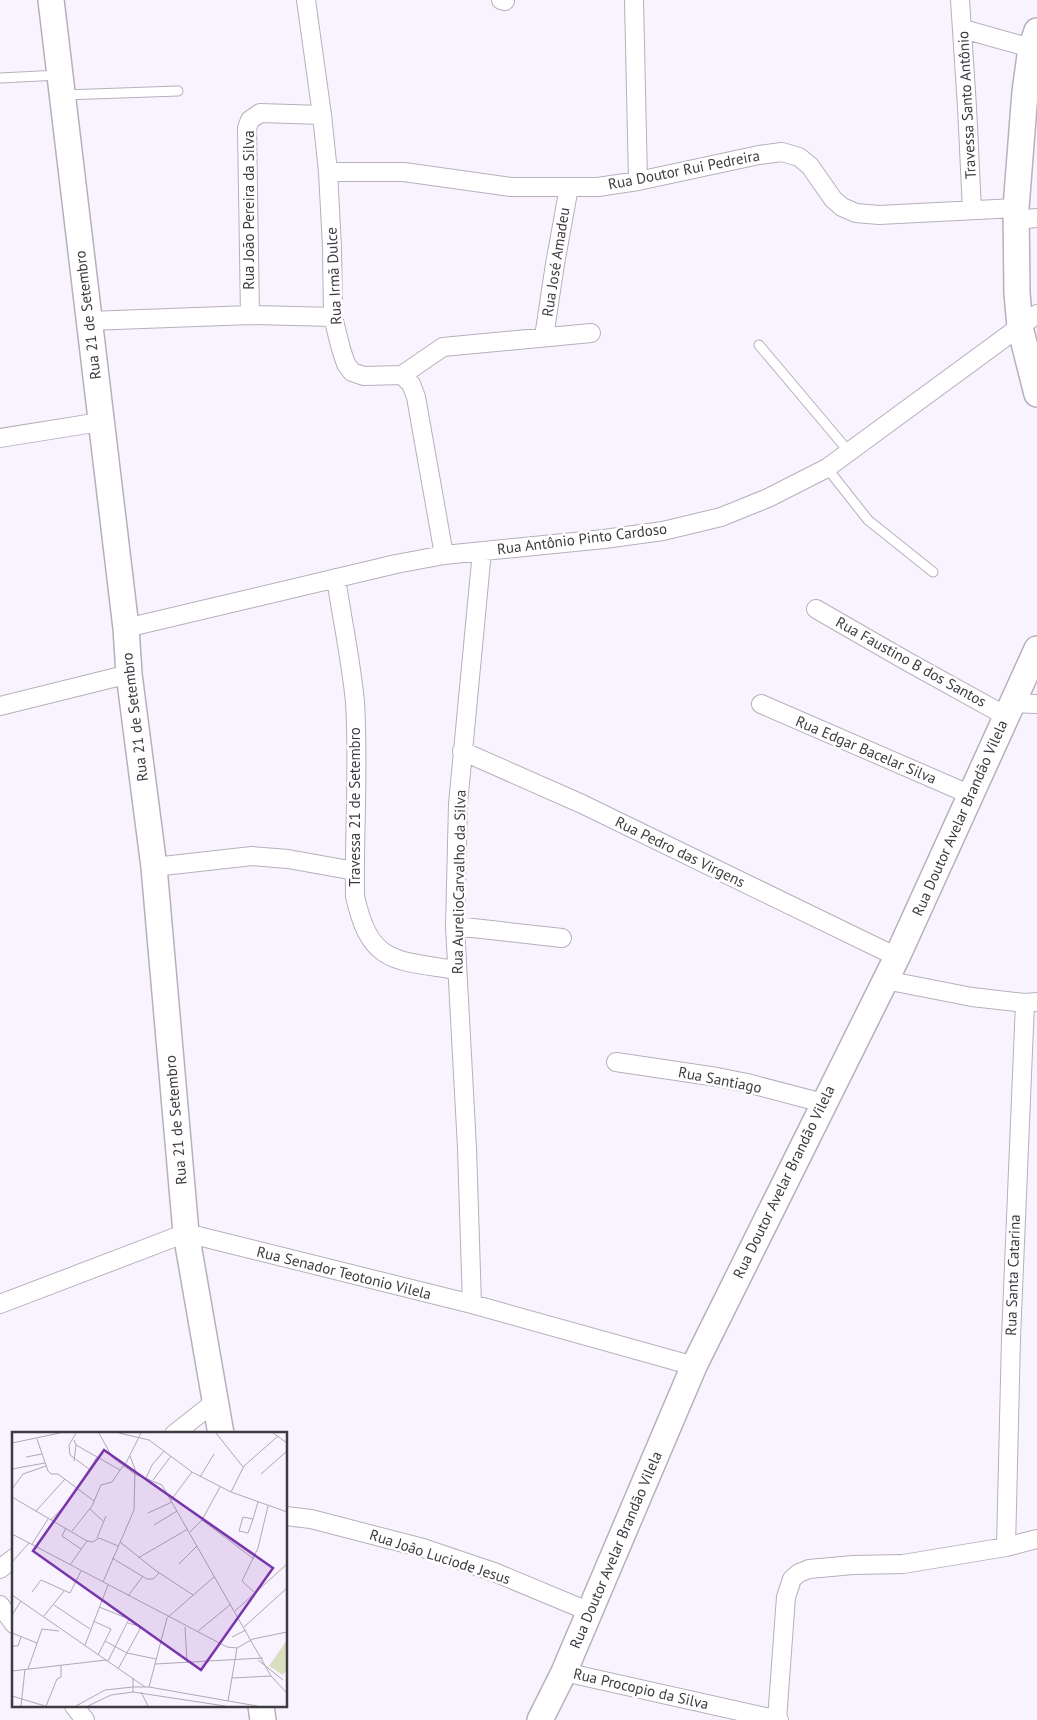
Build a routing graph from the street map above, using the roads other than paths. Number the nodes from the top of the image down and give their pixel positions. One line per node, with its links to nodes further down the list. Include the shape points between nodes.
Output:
1 (51, 0): 8 (street, Rua 21 de Setembro)
2 (306, 0): 10 (street, Rua Irmã Dulce)
3 (634, 0): 12 (street)
4 (960, 0): 5 (street, Travessa Santo Antônio)
5 (962, 29): 6 (street); 14 (street, Travessa Santo Antônio)
6 (1034, 40): 15 (street, via 1025,92)
7 (0, 78): 8 (lane)
8 (60, 85): 9 (lane); 18 (street, Rua 21 de Setembro)
9 (178, 91)
10 (322, 115): 11 (street, Rua Irmã Dulce); 16 (street, Rua João Pereira da Silva, via 260,113 250,120 247,128)
11 (328, 172): 13 (street, Rua Doutor Rui Pedreira, via 404,172 511,187); 17 (street, Rua Irmã Dulce)
12 (638, 181): 13 (street, Rua Doutor Rui Pedreira, via 598,187); 14 (street, Rua Doutor Rui Pedreira, via 782,152 799,157 810,166 833,199 856,213 879,215)
13 (569, 187): 21 (street, Rua José Amadeu)
14 (972, 210): 15 (street, Rua Doutor Rui Pedreira)
15 (1023, 215): 19 (street, via 1017,294)
16 (250, 315): 17 (street); 18 (street)
17 (333, 317): 23 (street, Rua Irmã Dulce, via 346,364 352,372 364,376)
18 (89, 321): 25 (street, Rua 21 de Setembro)
19 (1028, 321): 24 (street); 27 (street, Rua Antônio Pinto Cardoso)
20 (591, 333): 21 (street)
21 (544, 338): 23 (street, via 443,346)
22 (759, 345): 27 (lane)
23 (402, 375): 30 (street, via 411,384 416,397)
24 (1037, 394)
25 (100, 422): 26 (street); 34 (street, Rua 21 de Setembro)
26 (0, 438)
27 (850, 452): 28 (street, Rua Antônio Pinto Cardoso)
28 (827, 468): 29 (street, Rua Antônio Pinto Cardoso, via 768,498 720,517 663,531); 31 (lane, via 868,520)
29 (482, 551): 30 (street, Rua Antônio Pinto Cardoso); 41 (street, Rua AurelioCarvalho da Silva)
30 (444, 555): 32 (street, Rua Antônio Pinto Cardoso)
31 (933, 572)
32 (336, 578): 34 (street, Rua Antônio Pinto Cardoso); 44 (street, Travessa 21 de Setembro, via 355,703)
33 (816, 609): 40 (street, Rua Faustino B dos Santos, via 910,663)
34 (126, 628): 36 (street, Rua 21 de Setembro)
35 (1037, 649): 40 (street, Rua Doutor Avelar Brandão Vilela)
36 (129, 674): 39 (street); 43 (street, Rua 21 de Setembro)
37 (761, 704): 42 (street, Rua Edgar Bacelar Silva)
38 (1037, 704): 40 (street)
39 (0, 706)
40 (1009, 709): 42 (street, Rua Doutor Avelar Brandão Vilela)
41 (462, 751): 45 (street, Rua AurelioCarvalho da Silva); 47 (street, Rua Pedro das Virgens, via 671,846)
42 (971, 795): 47 (street, Rua Doutor Avelar Brandão Vilela)
43 (154, 866): 44 (street, via 252,856); 53 (street, Rua 21 de Setembro)
44 (355, 871): 48 (street, Travessa 21 de Setembro, via 359,916 375,946 394,959)
45 (455, 926): 46 (street); 48 (street, Rua AurelioCarvalho da Silva)
46 (562, 938)
47 (896, 956): 49 (street, Rua Doutor Avelar Brandão Vilela)
48 (457, 970): 55 (street, Rua AurelioCarvalho da Silva)
49 (885, 980): 50 (street, via 972,996); 52 (street, Rua Doutor Avelar Brandão Vilela)
50 (1031, 1002): 62 (street, Rua Santa Catarina, via 1010,1338)
51 (616, 1062): 52 (street, Rua Santiago, via 724,1078)
52 (823, 1103): 56 (street, Rua Doutor Avelar Brandão Vilela)
53 (186, 1233): 54 (street); 55 (street, Rua Senador Teotonio Vilela); 57 (street, Rua 21 de Setembro)
54 (0, 1304)
55 (472, 1304): 56 (street, Rua Senador Teotonio Vilela)
56 (694, 1366): 66 (street, Rua Doutor Avelar Brandão Vilela)
57 (216, 1401): 58 (street); 59 (street, Rua 21 de Setembro)
58 (177, 1432)
59 (221, 1432)
60 (288, 1516): 66 (street, Rua João Luciode Jesus, via 311,1519 422,1548 494,1572)
61 (1037, 1539): 62 (street)
62 (1006, 1547): 72 (street, Rua Procopio da Silva, via 902,1564 809,1569 799,1573 792,1579 786,1597)
63 (12, 1560): 64 (street)
64 (0, 1569)
65 (0, 1605): 67 (street)
66 (590, 1612): 68 (street, Rua Doutor Avelar Brandão Vilela)
67 (12, 1621)
68 (564, 1672): 71 (street, Rua Doutor Avelar Brandão Vilela); 72 (street, Rua Procopio da Silva)
69 (76, 1708): 70 (street)
70 (85, 1720)
71 (540, 1720)
72 (778, 1720)

